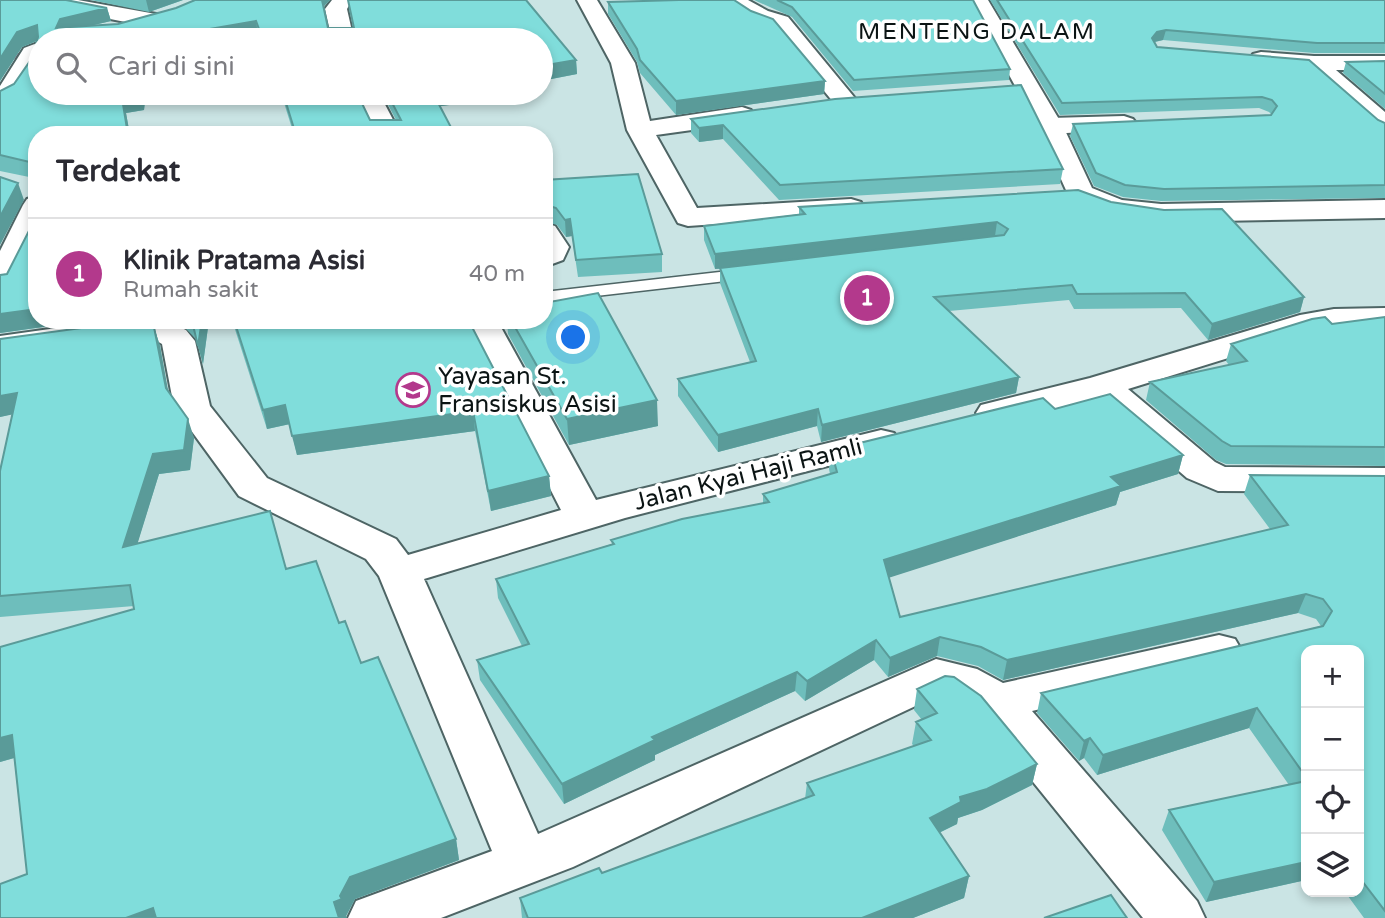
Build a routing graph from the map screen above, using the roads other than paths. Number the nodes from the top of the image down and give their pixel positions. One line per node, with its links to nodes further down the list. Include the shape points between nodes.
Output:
1 (44, 0): 9 (street)
2 (343, 0): 3 (street); 11 (street, via 337,9)
3 (353, 0)
4 (978, 0): 17 (street)
5 (588, 2): 7 (street); 27 (street, via 623,62)
6 (666, 2): 21 (street, via 736,2 780,22 858,101)
7 (615, 4)
8 (178, 13): 9 (street)
9 (156, 21): 10 (street)
10 (124, 28)
11 (341, 28)
12 (1238, 57): 14 (street)
13 (28, 59): 19 (street)
14 (1314, 63): 15 (street); 24 (street)
15 (1385, 63)
16 (28, 87): 19 (street)
17 (1030, 88): 18 (street); 26 (street)
18 (1003, 89)
19 (4, 95)
20 (373, 105): 25 (street)
21 (821, 106)
22 (768, 112): 27 (street)
23 (1142, 123): 26 (street)
24 (1385, 125)
25 (384, 126)
26 (1050, 126): 28 (street)
27 (640, 130): 31 (street, via 688,218)
28 (1080, 193): 29 (street); 32 (street, via 1116,206 1161,212)
29 (1050, 194)
30 (28, 200): 34 (street)
31 (872, 206)
32 (1385, 209)
33 (763, 272): 35 (lane)
34 (0, 283)
35 (553, 296)
36 (1385, 318): 41 (street, via 1300,324)
37 (123, 329): 40 (street)
38 (160, 329): 46 (street, via 178,341 192,407 253,486 381,550)
39 (485, 329): 45 (street)
40 (0, 346)
41 (1102, 386): 42 (street); 44 (street, via 1200,470 1218,479)
42 (957, 422)
43 (917, 432): 45 (street, Jalan Kyai Haji Ramli)
44 (1385, 480)
45 (584, 516): 46 (street, Jalan Kyai Haji Ramli)
46 (399, 572): 49 (street)
47 (1260, 642): 48 (street)
48 (996, 702): 49 (street, via 970,683 936,676 554,851); 51 (street)
49 (523, 861): 50 (street)
50 (376, 918)
51 (1177, 918)

